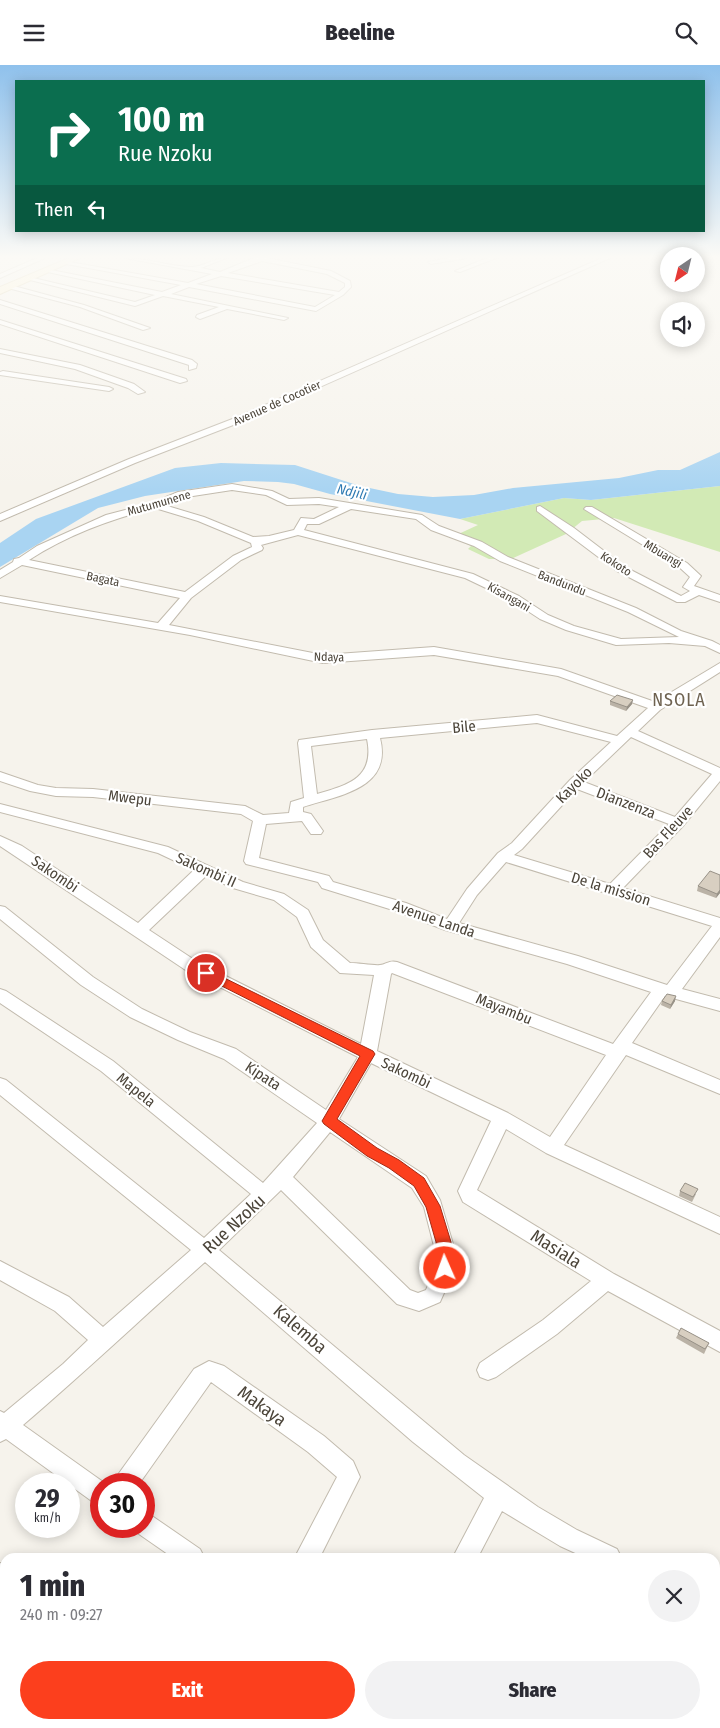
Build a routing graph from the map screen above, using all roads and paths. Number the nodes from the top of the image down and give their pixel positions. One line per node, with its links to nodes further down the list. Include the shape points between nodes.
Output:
1 (42, 336): 4 (street)
2 (104, 336): 8 (street, via 193,364)
3 (430, 336): 20 (street, Avenue de Cocotier, via 238,420)
4 (55, 340): 7 (street); 12 (street)
5 (15, 345): 7 (street)
6 (0, 351): 7 (street)
7 (38, 353): 10 (street); 14 (street)
8 (192, 369)
9 (53, 371): 11 (street)
10 (2, 374): 13 (street)
11 (81, 378)
12 (183, 381)
13 (109, 389)
14 (141, 392)
15 (155, 505): 16 (street, Mutumunene, via 178,495 232,487 269,493 287,501 320,501); 22 (street, via 252,540); 23 (street, Mutumunene, via 109,517 41,547)
16 (349, 506): 19 (street, Mutumunene); 21 (street, via 315,521 304,520)
17 (540, 509): 25 (street, Kokoto, via 621,569 681,600)
18 (589, 509): 25 (street, Mbuangi, via 683,565 696,576 688,587)
19 (419, 517): 30 (street, Bandundu, via 435,528 478,544 521,566 632,610 677,633)
20 (0, 518)
21 (298, 532): 22 (street, via 280,538); 30 (street, Kisangani, via 469,576 515,598 544,617 620,643 669,640)
22 (266, 538): 26 (street, via 255,544 258,548 237,558)
23 (18, 561): 24 (street, Mutumunene); 26 (street, Bagata)
24 (0, 575)
25 (699, 591): 28 (street)
26 (187, 596): 29 (street)
27 (0, 599): 29 (street, Ndaya)
28 (720, 599)
29 (161, 627): 33 (street, Ndaya, via 323,659 434,651 561,673)
30 (708, 643): 31 (street, Kisangani)
31 (720, 650)
32 (720, 667): 33 (street, Kayoko)
33 (656, 707): 35 (street, Kayoko)
34 (372, 734): 35 (street, Bile, via 537,719); 39 (street, via 375,761 364,781); 39 (street, Bile, via 304,743)
35 (625, 736): 36 (street, Bile); 38 (street, Kayoko)
36 (720, 773): 43 (street, Bas Fleuve)
37 (0, 776): 42 (street, Mwepu, via 30,788 69,795 93,793 245,810)
38 (575, 783): 43 (street, Dianzenza); 46 (street, Kayoko, via 517,846)
39 (310, 800): 41 (street, via 296,805)
40 (0, 807): 47 (street, Sakombi II, via 163,850)
41 (296, 816): 42 (street); 44 (street, via 306,817)
42 (260, 820): 51 (street, Avenue Landa, via 251,861 324,879 327,885 401,907)
43 (678, 823): 48 (street, Bas Fleuve)
44 (316, 831)
45 (0, 841): 52 (street, Sakombi, via 17,849)
46 (503, 855): 48 (street, De la mission); 51 (street, Kayoko)
47 (204, 869): 52 (street); 53 (street, Sakombi II, via 238,885 279,897 303,914 317,943 346,969)
48 (614, 890): 50 (street, De la mission)
49 (0, 911): 62 (street, Kipata, via 87,981 136,1013 230,1054)
50 (720, 924): 54 (street)
51 (450, 926): 54 (street, Avenue Landa, via 572,960)
52 (138, 931): 58 (street, Sakombi, via 190,965)
53 (387, 968): 57 (street, Mayambu); 58 (street, Rue Nzoku)
54 (666, 991): 56 (street, Avenue Landa); 57 (street)
55 (0, 995): 65 (street, Mapela, via 108,1066)
56 (720, 1005)
57 (620, 1050): 60 (street, Mayambu); 63 (street)
58 (368, 1054): 61 (street, Sakombi); 62 (street, Rue Nzoku)
59 (0, 1085): 67 (street, Kalemba, via 92,1155)
60 (720, 1087)
61 (502, 1118): 63 (street, Sakombi); 69 (street, Masiala, via 470,1183 467,1191 470,1196)
62 (329, 1121): 64 (street, Rue Nzoku); 64 (street, Kipata, via 419,1182 433,1206 446,1254 445,1268 433,1296 419,1302 404,1298)
63 (554, 1148): 66 (street, Sakombi)
64 (281, 1178): 65 (street, Rue Nzoku)
65 (265, 1195): 67 (street, Rue Nzoku)
66 (720, 1225)
67 (206, 1249): 70 (street, Rue Nzoku); 76 (street, Kalemba, via 448,1457)
68 (0, 1270): 70 (street, via 62,1304)
69 (607, 1280): 71 (street, Masiala); 72 (street, via 550,1327)
70 (103, 1340): 73 (street, Rue Nzoku, via 71,1371)
71 (720, 1341)
72 (488, 1370)
73 (2, 1426): 75 (street)
74 (133, 1473): 79 (street, Makaya, via 202,1376 209,1371 216,1373 316,1444 345,1469 349,1477)
75 (90, 1486)
76 (499, 1495): 80 (street); 81 (street, Kalemba, via 534,1519)
77 (155, 1532): 78 (street)
78 (186, 1553)
79 (309, 1553)
80 (467, 1553)
81 (602, 1553)

